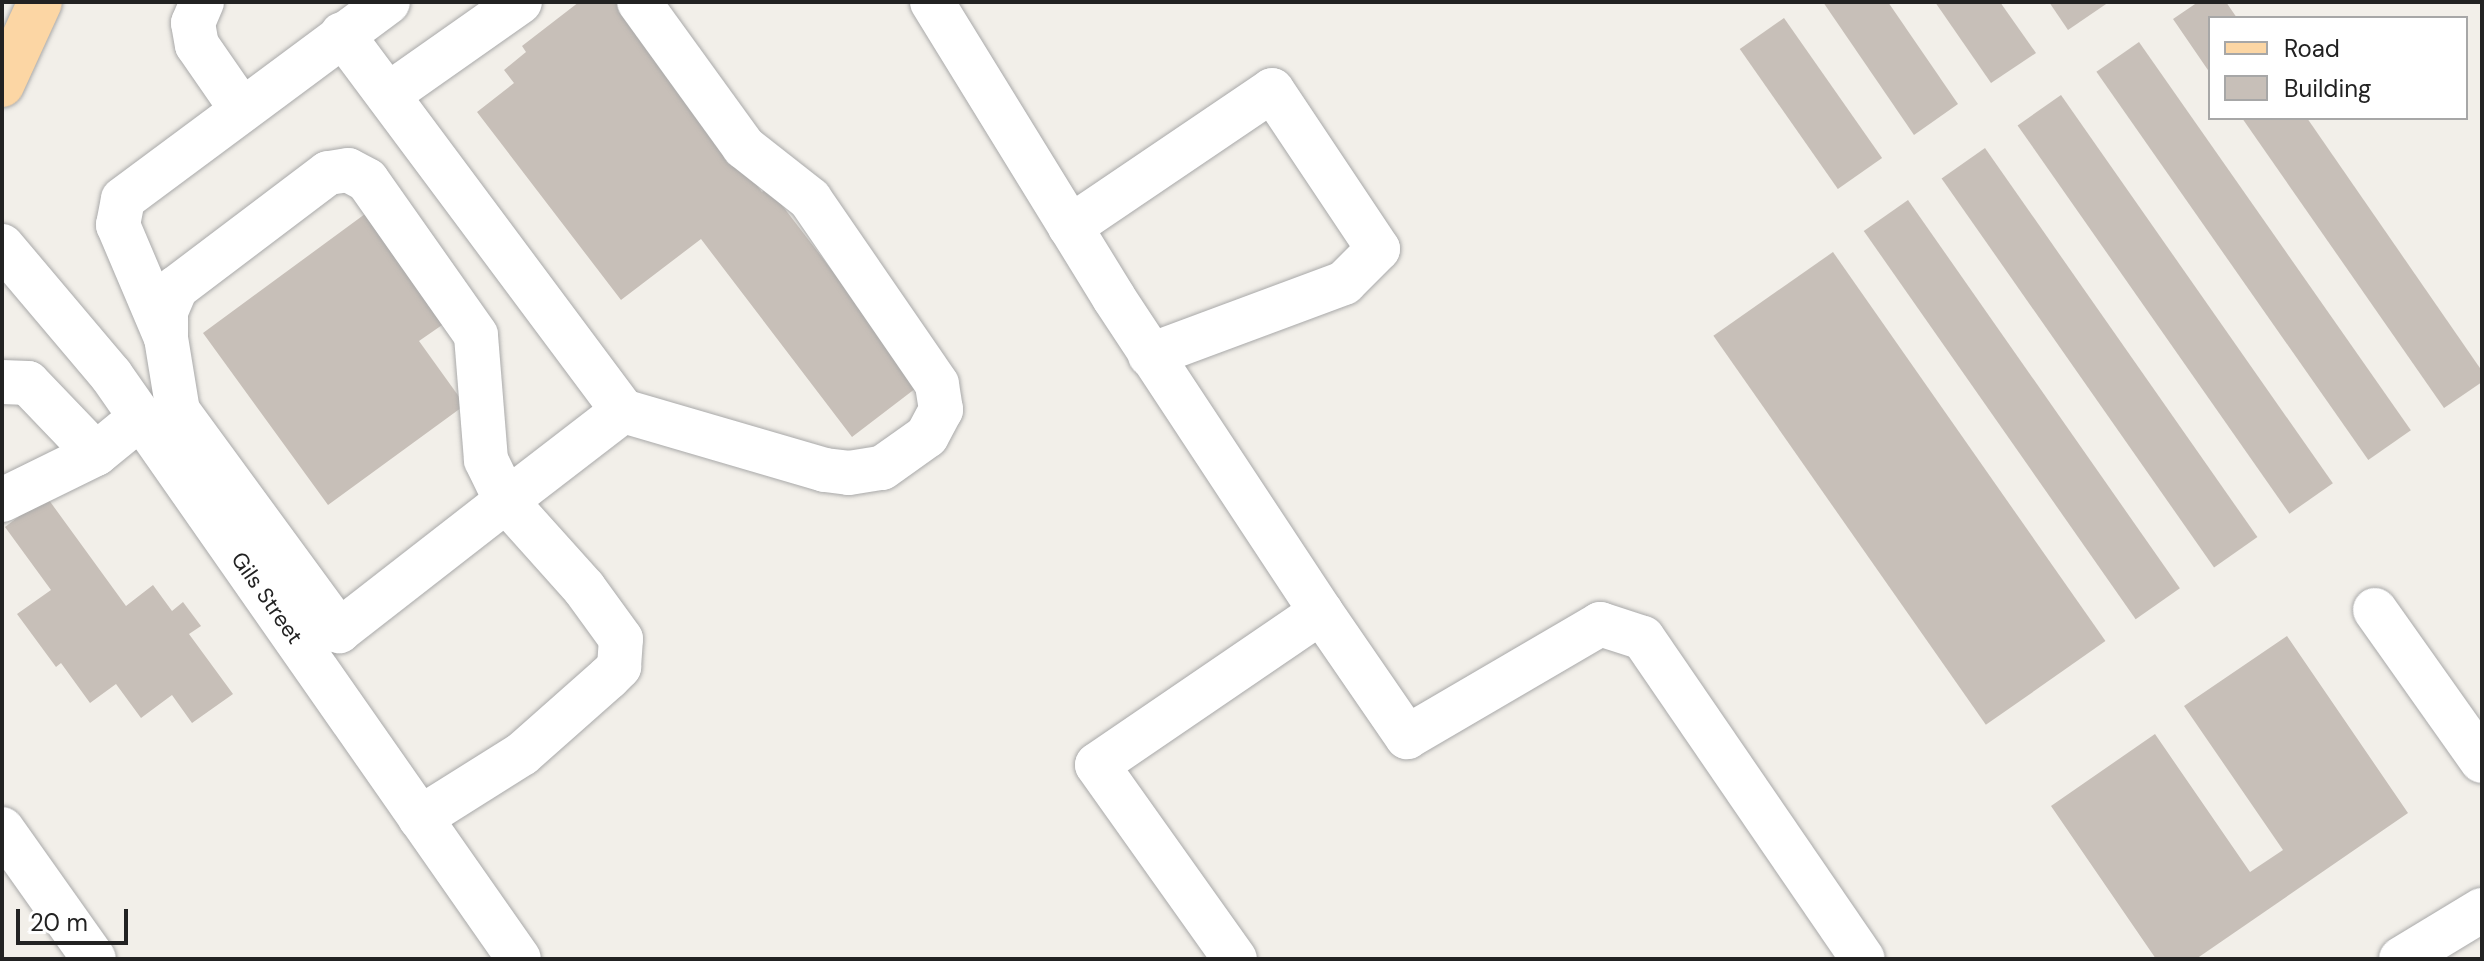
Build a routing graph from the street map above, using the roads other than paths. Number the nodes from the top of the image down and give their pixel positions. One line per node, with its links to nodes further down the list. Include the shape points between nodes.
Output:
1 (40, 2): 8 (main road)
2 (202, 2): 10 (street, via 193,23 197,45)
3 (388, 2): 7 (street)
4 (520, 2): 9 (street)
5 (639, 2): 17 (street, via 744,147 810,199 937,384 941,410 927,436 882,468 849,473)
6 (932, 2): 11 (street)
7 (342, 34): 9 (street); 10 (street)
8 (2, 85)
9 (389, 94): 17 (street)
10 (242, 110): 13 (street, via 123,199 118,225)
11 (1070, 227): 14 (street); 14 (street, via 1272,90 1378,249 1344,283)
12 (2, 246): 15 (street, Gils Street)
13 (166, 338): 15 (street); 21 (street, via 166,312 176,288 328,173 348,170 367,180 476,335 486,460); 24 (street, via 178,411)
14 (1150, 355): 23 (street)
15 (111, 375): 18 (street, Gils Street)
16 (2, 382): 19 (street, via 28,383)
17 (623, 411): 21 (street)
18 (140, 418): 19 (street); 24 (street, Gils Street)
19 (96, 454): 20 (street)
20 (2, 500)
21 (506, 501): 24 (street); 26 (street, via 584,588 621,639 619,667 522,754)
22 (2375, 610): 25 (street)
23 (1321, 612): 31 (street, via 1097,765); 32 (street, via 1407,737 1600,624 1643,638)
24 (323, 642): 26 (street, Gils Street)
25 (2482, 761)
26 (420, 818): 30 (street, Gils Street)
27 (2, 829): 29 (street)
28 (2482, 910): 33 (street)
29 (94, 959)
30 (519, 959)
31 (1235, 959)
32 (1863, 959)
33 (2401, 959)

